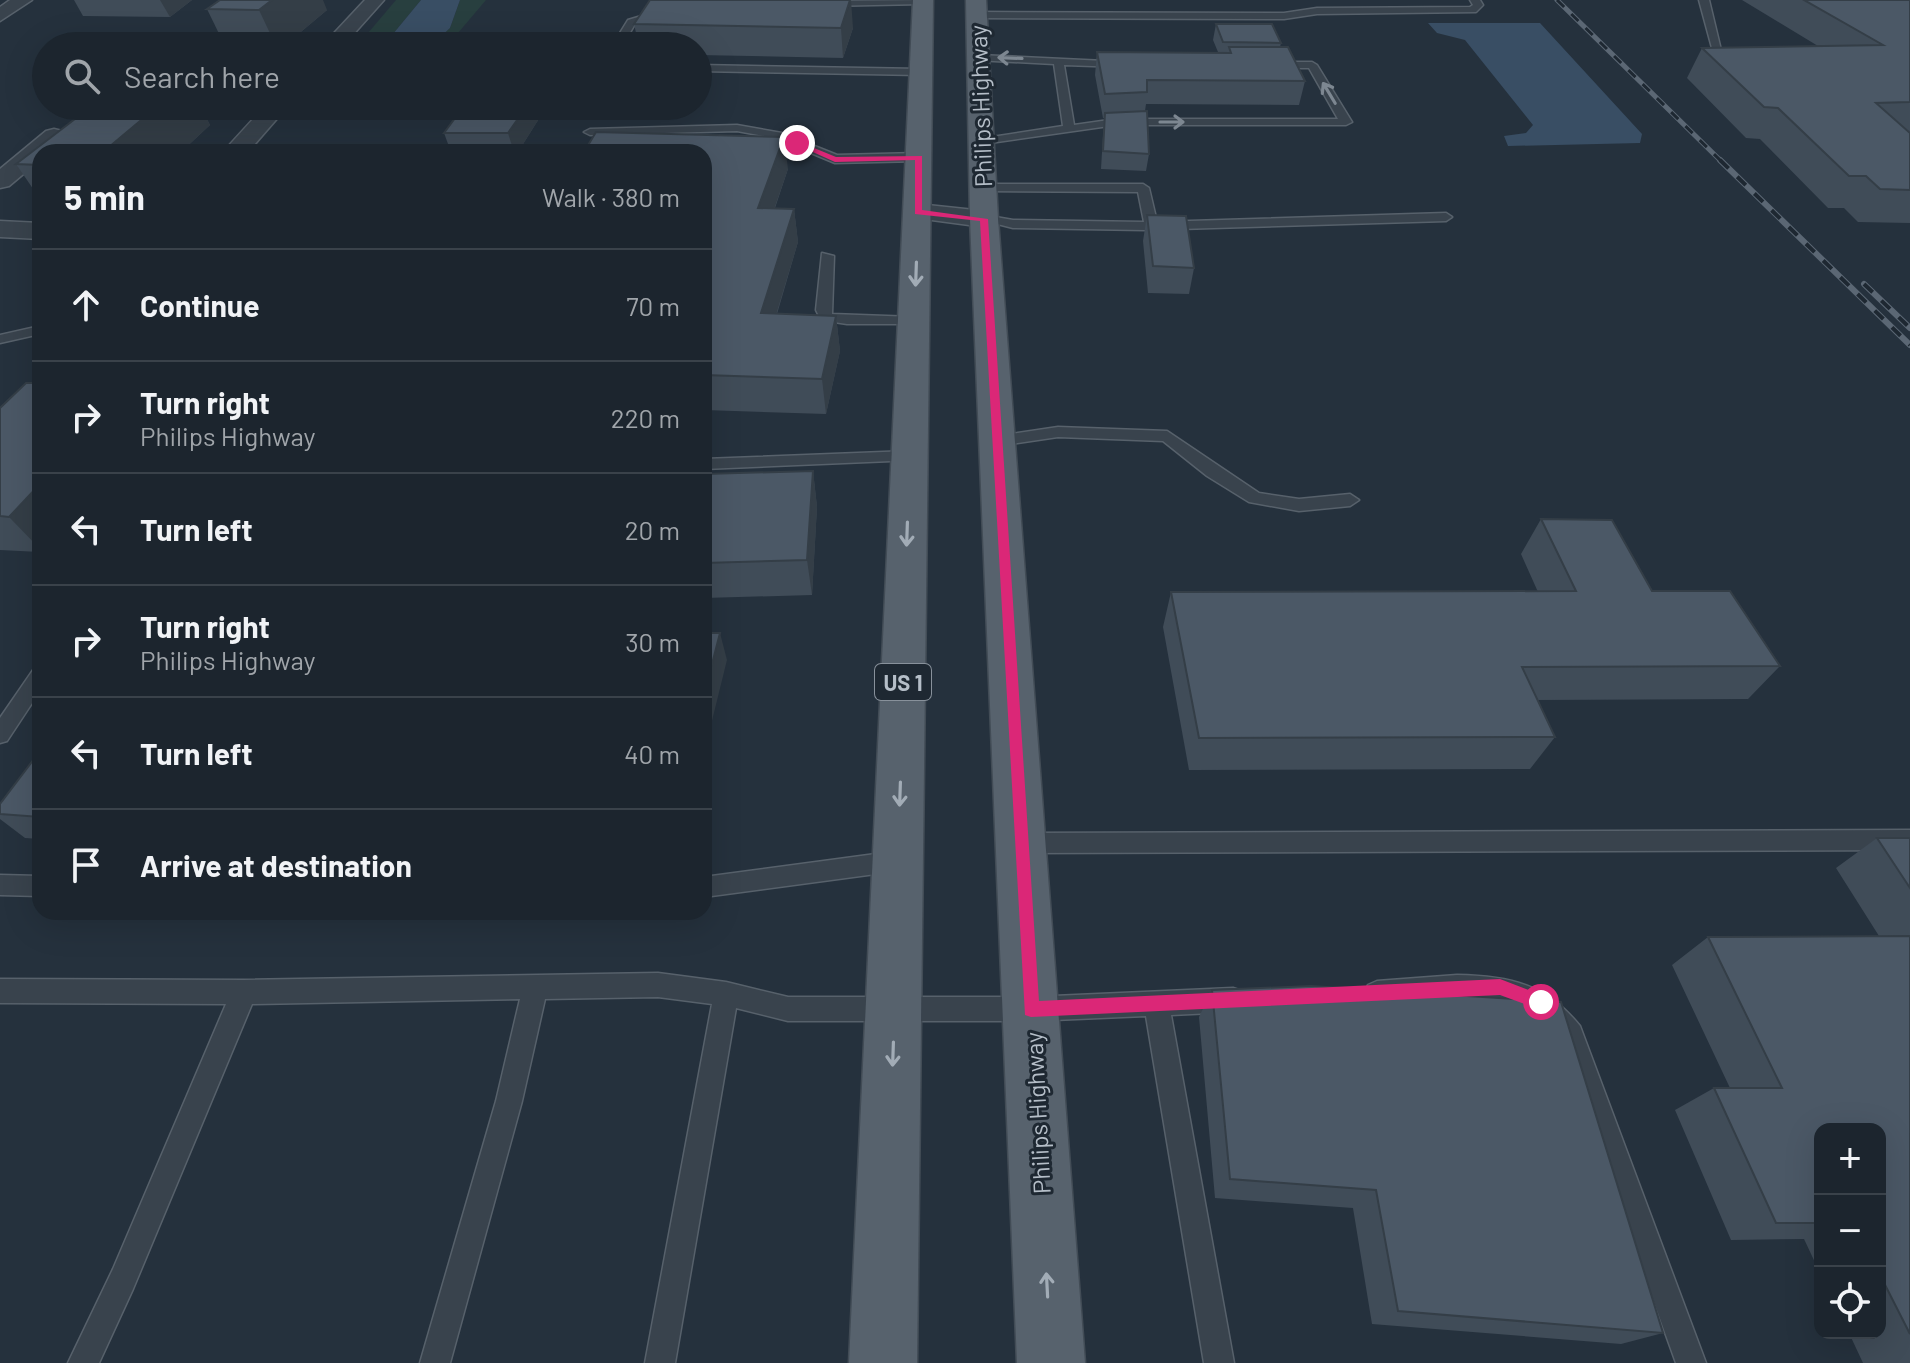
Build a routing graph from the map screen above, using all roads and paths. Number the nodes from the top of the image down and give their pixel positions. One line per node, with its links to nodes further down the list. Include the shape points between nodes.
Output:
1 (23, 0): 11 (street)
2 (375, 0): 14 (street)
3 (1142, 0): 13 (lane)
4 (1284, 0): 12 (lane)
5 (1475, 0): 12 (lane, via 1478,7 1473,10 1317,11)
6 (1704, 0): 16 (lane)
7 (923, 1): 8 (lane); 22 (main road, US 1)
8 (816, 4)
9 (976, 7): 13 (lane); 17 (main road, Philips Highway)
10 (673, 11): 15 (lane, via 637,18)
11 (0, 15)
12 (1289, 16): 13 (lane)
13 (1146, 17)
14 (345, 32)
15 (623, 32)
16 (1717, 48)
17 (979, 58): 18 (lane, one-way to 17); 27 (main road, Philips Highway)
18 (1059, 63): 19 (lane); 24 (lane)
19 (1138, 64)
20 (1264, 65): 24 (lane, one-way to 20, via 1116,122 1346,122 1312,65)
21 (712, 68): 22 (lane)
22 (921, 72): 31 (main road, US 1)
23 (264, 120): 29 (street)
24 (1069, 127): 27 (lane)
25 (590, 132): 31 (lane, via 751,129 835,159)
26 (54, 136): 28 (street)
27 (983, 141): 33 (main road, Philips Highway)
28 (44, 144)
29 (242, 144)
30 (32, 154): 32 (street)
31 (919, 157): 34 (main road, US 1)
32 (0, 181)
33 (984, 203): 34 (street); 36 (lane, via 1013,224); 36 (lane, via 1143,188); 43 (main road, Philips Highway)
34 (918, 212): 40 (main road, US 1, one-way to 40)
35 (1446, 217): 36 (lane)
36 (1151, 226)
37 (0, 229): 38 (street)
38 (32, 231)
39 (827, 256): 40 (lane, via 826,317)
40 (914, 321): 44 (main road, US 1)
41 (32, 332): 42 (lane)
42 (0, 339)
43 (998, 441): 46 (lane, via 1058,432 1167,436 1255,498 1299,505); 50 (main road, Philips Highway)
44 (909, 456): 45 (lane); 51 (main road, US 1, one-way to 51)
45 (712, 464)
46 (1350, 500)
47 (32, 687): 48 (lane)
48 (0, 735)
49 (1910, 840): 50 (lane)
50 (1021, 843): 63 (main road, Philips Highway)
51 (898, 861): 54 (lane); 62 (main road, US 1)
52 (0, 885): 53 (lane)
53 (32, 886)
54 (712, 886)
55 (535, 989): 57 (lane); 58 (lane, via 658,985); 65 (lane)
56 (0, 991): 57 (lane)
57 (244, 992): 64 (lane)
58 (726, 994): 62 (lane, via 788,1009); 66 (lane)
59 (1359, 994): 70 (lane, via 1500,987 1541,1002 1561,1018)
60 (1265, 998): 61 (lane)
61 (1156, 1003): 63 (lane); 69 (lane)
62 (894, 1009): 63 (lane); 67 (main road, US 1, one-way to 67)
63 (1031, 1009): 68 (main road, Philips Highway, one-way to 63)
64 (83, 1363)
65 (435, 1363)
66 (660, 1363)
67 (883, 1363)
68 (1051, 1363)
69 (1219, 1363)
70 (1691, 1363)

